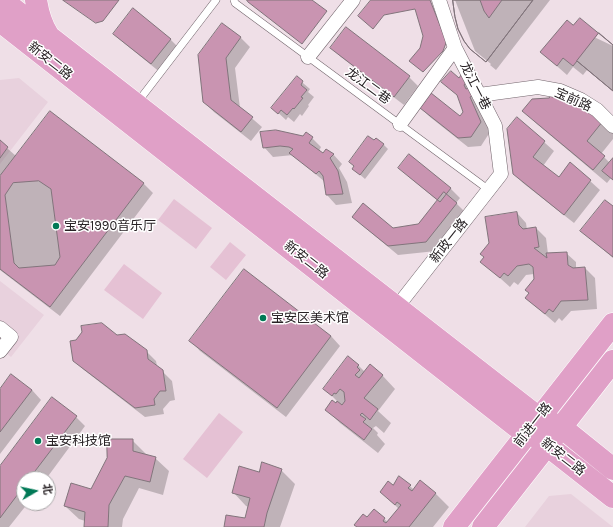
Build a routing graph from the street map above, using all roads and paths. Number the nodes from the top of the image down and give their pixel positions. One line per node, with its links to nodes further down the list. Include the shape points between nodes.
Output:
1 (2, 0): 8 (main road, 新安二路)
2 (36, 0): 8 (main road, via 42,26)
3 (216, 0): 13 (lane)
4 (234, 0): 11 (lane, 龙江二巷)
5 (353, 0): 11 (street)
6 (439, 0): 10 (street, 龙江一巷)
7 (0, 21): 8 (main road, 新安二路)
8 (42, 43): 9 (main road); 13 (main road, 新安二路); 23 (main road, 新安二路, via 516,426)
9 (0, 44)
10 (455, 48): 12 (street, 龙江一巷); 14 (street)
11 (308, 57): 14 (lane, 龙江二巷)
12 (479, 94): 15 (street, 宝前路, via 538,87 560,91 592,107); 16 (street, 龙江一巷, via 495,126)
13 (136, 104): 18 (main road, 新安二路)
14 (400, 124): 17 (lane, 龙江二巷)
15 (613, 126)
16 (501, 174): 17 (street, 新政一路)
17 (490, 190): 18 (street, 新政一路)
18 (397, 307): 23 (main road, 新安二路)
19 (613, 324): 23 (main road, 前进一路)
20 (0, 328): 21 (street, via 11,337)
21 (0, 351)
22 (613, 361): 24 (main road, 前进一路)
23 (534, 424): 24 (main road, 新安二路); 25 (main road, 新安二路); 28 (main road, 前进一路)
24 (561, 427): 25 (main road, 前进一路); 26 (main road, 新安二路)
25 (547, 445): 27 (main road, 新安二路); 29 (main road, 前进一路)
26 (613, 469)
27 (613, 496)
28 (454, 527)
29 (483, 527)

